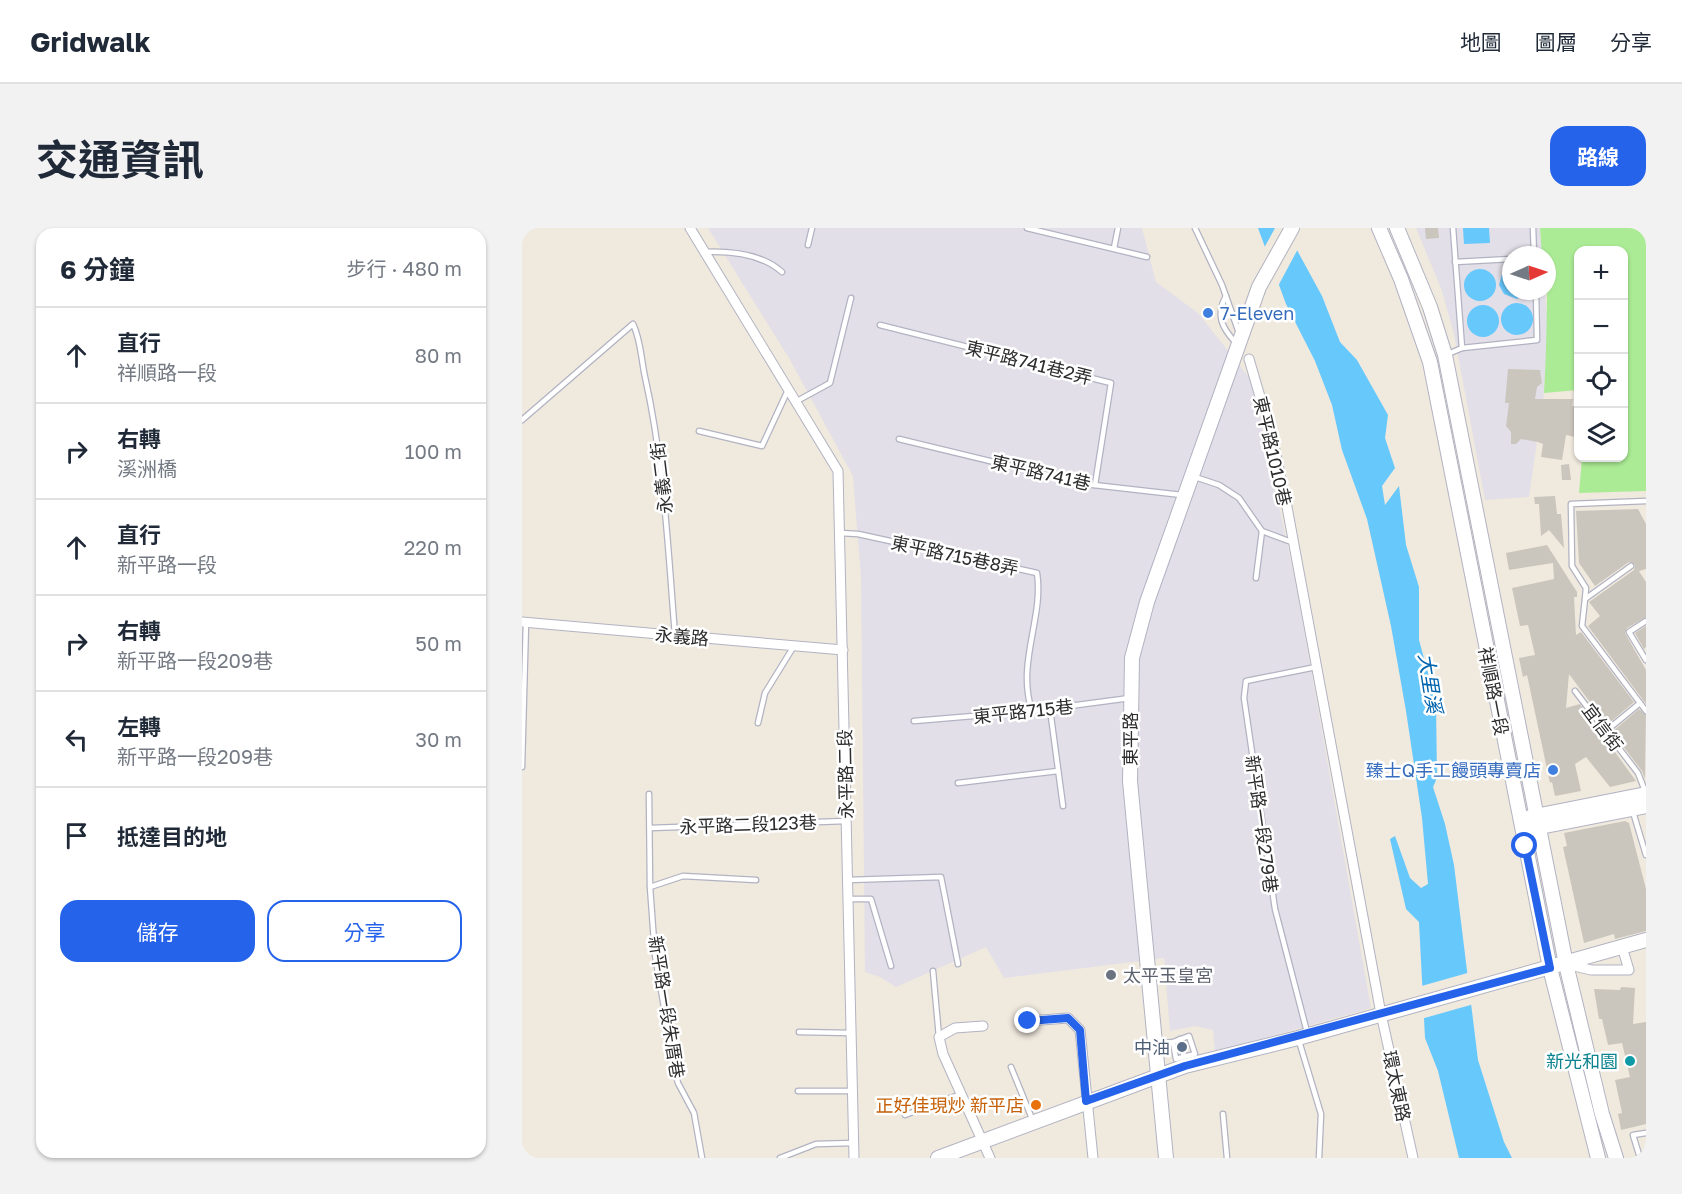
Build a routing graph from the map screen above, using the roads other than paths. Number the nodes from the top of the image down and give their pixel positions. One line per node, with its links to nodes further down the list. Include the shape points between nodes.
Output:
1 (690, 228): 14 (street, 永平路二段)
2 (812, 228): 11 (lane)
3 (1027, 228): 13 (lane)
4 (1118, 228): 13 (lane)
5 (1195, 228): 19 (lane)
6 (1292, 228): 23 (street, 東平路, via 1258,286)
7 (1378, 228): 67 (street, 祥順路一段, via 1430,362)
8 (1397, 228): 25 (street, 祥順路一段)
9 (1453, 228): 17 (lane)
10 (1533, 228): 12 (lane)
11 (808, 245)
12 (1534, 246)
13 (1114, 248): 15 (lane)
14 (704, 252): 18 (lane, via 726,251 770,263); 27 (street, 永平路二段)
15 (1147, 257)
16 (1502, 259): 17 (lane)
17 (1455, 262): 24 (lane)
18 (782, 272)
19 (1226, 296): 23 (lane); 23 (lane, via 1220,307 1221,324)
20 (851, 298): 28 (lane, via 830,383)
21 (1536, 300): 24 (lane, via 1537,340)
22 (880, 325): 33 (lane, 東平路741巷2弄, via 1111,383)
23 (1239, 340): 32 (street, 東平路)
24 (1462, 348): 25 (lane)
25 (1445, 355): 66 (street, 祥順路一段)
26 (1249, 359): 38 (street, 東平路1010巷, via 1273,441)
27 (789, 388): 28 (street, 永平路二段); 30 (lane, via 762,446)
28 (797, 402): 37 (street, 永平路二段, via 838,471)
29 (522, 420): 44 (lane, 永義二街, via 633,324 651,401 663,488)
30 (699, 431)
31 (898, 439): 33 (lane, 東平路741巷)
32 (1192, 476): 34 (street, 東平路); 36 (lane, 東平路1010巷, via 1219,485 1239,498)
33 (1095, 485): 34 (lane, 東平路741巷)
34 (1185, 495): 50 (street, 東平路, via 1137,633)
35 (1646, 501): 41 (lane, via 1571,504 1572,567 1586,588)
36 (1262, 531): 38 (lane, 東平路1010巷); 40 (lane, 東平路1010巷)
37 (840, 533): 46 (street, 永平路二段); 53 (lane, 東平路715巷8弄, via 1037,573 1039,585 1028,650 1028,697)
38 (1294, 543): 48 (street, 東平路1010巷)
39 (1631, 566): 41 (lane)
40 (1256, 578)
41 (1585, 598): 51 (lane, via 1582,626)
42 (1646, 621): 47 (lane, via 1629,632)
43 (524, 622): 44 (street, 永義路); 58 (lane)
44 (675, 635): 45 (street, 永義路)
45 (794, 646): 46 (street, 永義路); 56 (lane, via 765,693)
46 (843, 650): 65 (street, 永平路二段)
47 (1646, 660)
48 (1316, 667): 81 (street, 環太東路); 86 (lane, 新平路一段279巷, via 1246,681 1244,698 1275,909)
49 (1575, 691): 57 (lane, 宜信街)
50 (1130, 698): 52 (lane, 東平路715巷); 90 (street, 東平路, via 1130,782)
51 (1640, 703): 54 (lane); 57 (lane)
52 (1050, 709): 53 (lane, 東平路715巷); 59 (lane)
53 (1032, 711): 55 (lane, 東平路715巷)
54 (1646, 711)
55 (915, 721)
56 (758, 723)
57 (1606, 731): 62 (lane, 宜信街, via 1638,773)
58 (522, 767)
59 (1058, 771): 60 (lane); 64 (lane)
60 (958, 783)
61 (649, 794): 68 (lane, 新平路一段朱厝巷)
62 (1646, 794): 63 (street)
63 (1636, 804): 66 (street); 69 (lane)
64 (1063, 807)
65 (846, 821): 68 (lane, 永平路二段123巷); 71 (street, 永平路二段)
66 (1538, 822): 67 (street); 77 (street, 祥順路一段)
67 (1521, 825): 79 (street, 祥順路一段)
68 (650, 828): 72 (lane, 新平路一段朱厝巷)
69 (1646, 855)
70 (756, 880): 72 (lane, via 683,876)
71 (848, 880): 73 (street, 永平路二段); 76 (lane, via 941,877)
72 (650, 887): 104 (lane, 新平路一段朱厝巷, via 658,975 675,1071 694,1113)
73 (848, 899): 78 (lane, via 872,899); 85 (street, 永平路二段)
74 (1646, 940): 75 (street)
75 (1622, 947): 77 (street); 77 (street, via 1629,970 1591,970)
76 (958, 964)
77 (1566, 964): 79 (street); 115 (street, 祥順路一段)
78 (891, 966)
79 (1550, 968): 81 (street); 114 (street, 祥順路一段)
80 (933, 971): 87 (lane)
81 (1381, 1014): 86 (street); 113 (street, 環太東路)
82 (1028, 1021): 97 (street, via 1068,1018 1076,1024 1080,1030)
83 (983, 1026): 87 (street, via 955,1028)
84 (799, 1032): 85 (lane)
85 (851, 1033): 94 (street, 永平路二段)
86 (1303, 1036): 93 (street, via 1185,1066); 112 (lane, via 1321,1114)
87 (939, 1037): 96 (street)
88 (1180, 1039): 89 (lane); 91 (lane); 91 (lane, via 1189,1036 1195,1054)
89 (1173, 1042): 90 (lane); 91 (lane, via 1176,1059)
90 (1155, 1044): 93 (street, 東平路)
91 (1184, 1057)
92 (1011, 1066): 100 (lane)
93 (1158, 1077): 97 (street); 110 (street, 東平路)
94 (853, 1091): 95 (lane); 103 (street, 永平路二段)
95 (798, 1092)
96 (961, 1094): 99 (lane); 102 (street)
97 (1086, 1101): 100 (street); 109 (street)
98 (1223, 1114): 111 (lane)
99 (904, 1115)
100 (1033, 1121): 102 (street)
101 (1646, 1133): 116 (lane, via 1633,1135)
102 (983, 1141): 107 (street); 108 (street)
103 (854, 1143): 105 (lane, via 816,1144); 106 (street, 永平路二段)
104 (702, 1158)
105 (780, 1158)
106 (854, 1158)
107 (938, 1158)
108 (990, 1158)
109 (1093, 1158)
110 (1166, 1158)
111 (1227, 1158)
112 (1319, 1158)
113 (1413, 1158)
114 (1598, 1158)
115 (1616, 1158)
116 (1640, 1158)

